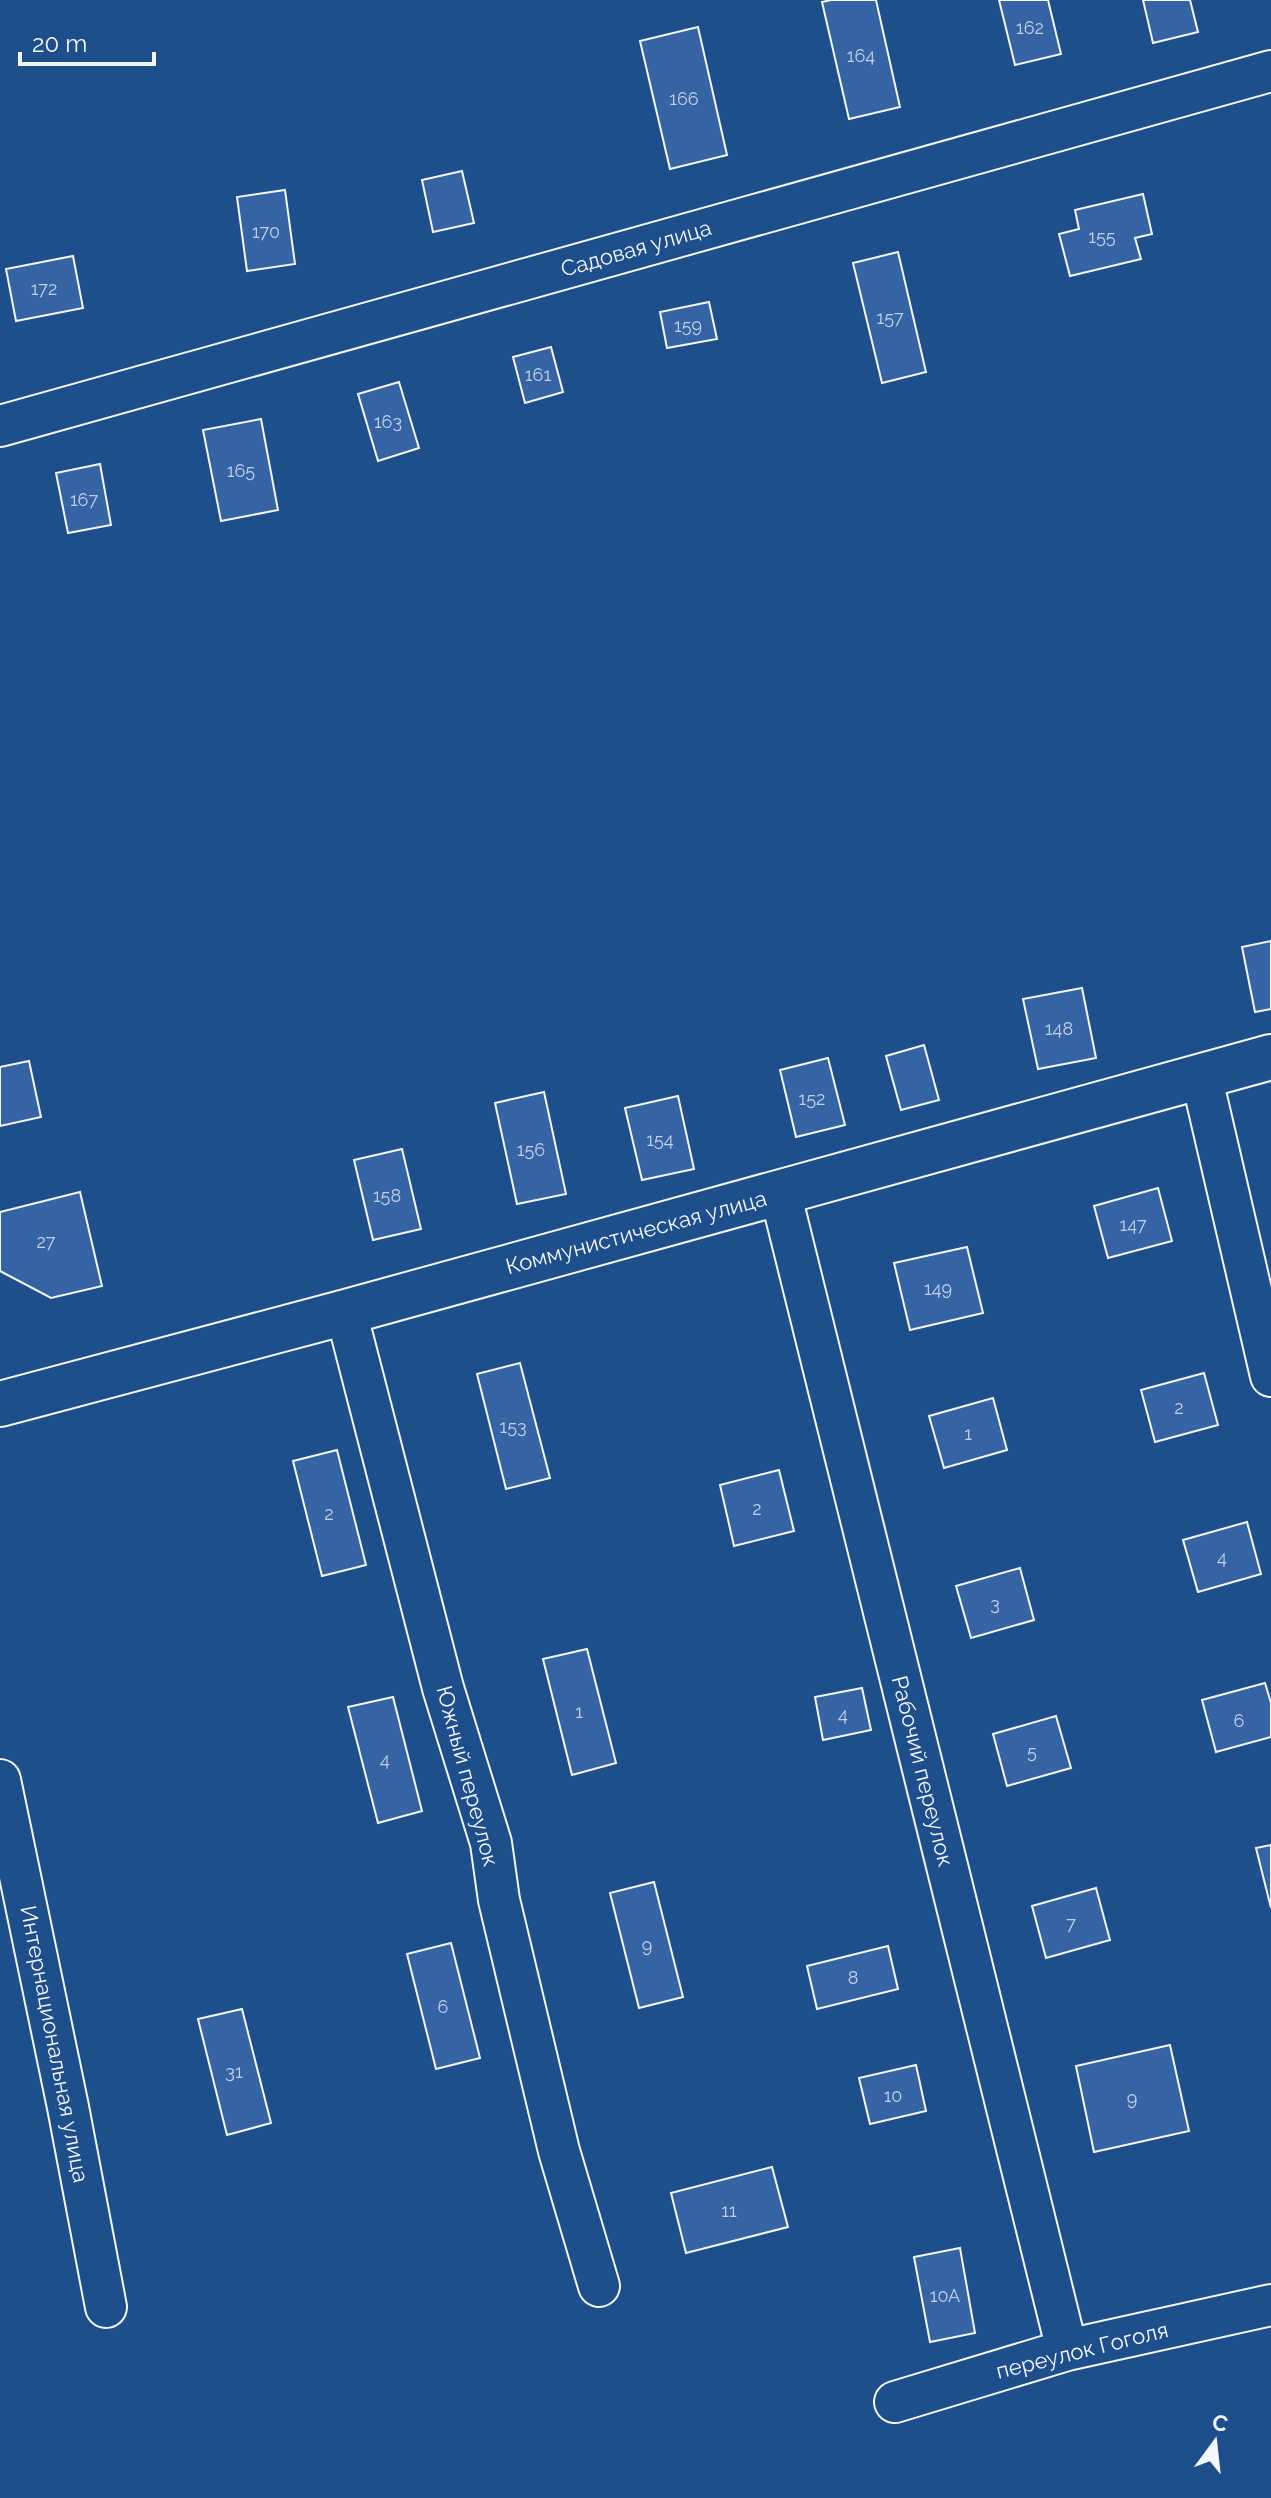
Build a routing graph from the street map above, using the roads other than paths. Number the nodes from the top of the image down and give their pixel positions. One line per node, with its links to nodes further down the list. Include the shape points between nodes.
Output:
1 (1271, 71): 2 (street, Садовая улица)
2 (0, 426)
3 (1271, 1057): 4 (street, Коммунистическая улица)
4 (1201, 1075): 5 (street, Коммунистическая улица); 7 (street)
5 (780, 1192): 6 (street, Коммунистическая улица); 13 (street, Рабочий переулок)
6 (346, 1312): 8 (street, Коммунистическая улица); 10 (street, Южный переулок, via 443,1688 491,1843 499,1900 552,2121)
7 (1271, 1376)
8 (0, 1404)
9 (0, 1780): 12 (street, Интернациональная улица)
10 (599, 2286)
11 (1271, 2305): 13 (street, переулок Гоголя)
12 (106, 2307)
13 (1067, 2350): 14 (street, переулок Гоголя)
14 (895, 2402)

